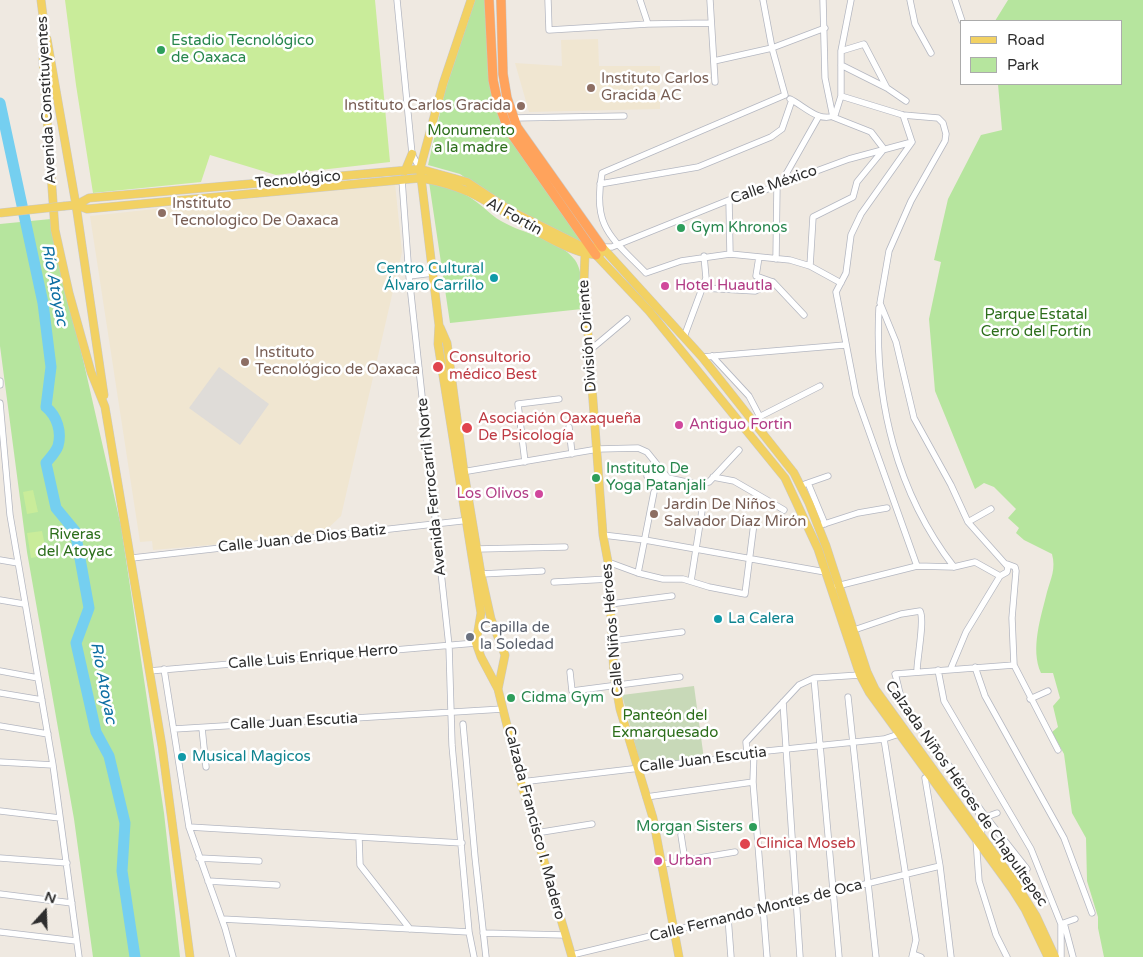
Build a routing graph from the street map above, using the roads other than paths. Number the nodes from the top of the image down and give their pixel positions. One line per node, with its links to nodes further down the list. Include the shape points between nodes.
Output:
1 (41, 0): 16 (main road, Avenida Constituyentes)
2 (397, 0): 37 (street)
3 (471, 0): 39 (main road, Calzada Francisco I. Madero, via 452,54)
4 (490, 0): 52 (highway, via 490,62 504,118 514,139)
5 (500, 0): 34 (highway, via 503,74)
6 (548, 0): 17 (street, via 549,30)
7 (640, 0): 17 (street)
8 (710, 0): 15 (street)
9 (763, 0): 19 (street)
10 (823, 0): 18 (street)
11 (851, 0): 20 (street)
12 (910, 0): 21 (street, via 915,24)
13 (955, 0): 14 (street)
14 (962, 20)
15 (711, 23): 17 (street); 22 (street)
16 (44, 24): 48 (main road); 78 (main road, Avenida Constituyentes, via 43,61 56,230 90,372)
17 (648, 24)
18 (826, 28): 19 (street); 33 (street, via 825,78)
19 (772, 48): 22 (street); 26 (street)
20 (841, 51): 23 (street); 25 (street, via 864,44)
21 (930, 53)
22 (714, 61): 24 (street)
23 (841, 66): 25 (street); 27 (street)
24 (715, 82)
25 (887, 88): 29 (street)
26 (785, 95): 28 (street); 42 (street, via 618,165 602,174)
27 (841, 96): 30 (street); 33 (street)
28 (792, 100): 32 (street); 42 (street, via 782,128 771,137 698,166)
29 (906, 101)
30 (903, 115): 35 (street); 63 (street, via 938,118 946,134 942,150 911,201 889,251)
31 (624, 116): 34 (street)
32 (818, 116): 33 (street); 43 (street)
33 (833, 117): 36 (street, via 871,132)
34 (514, 118): 50 (highway, via 522,136)
35 (912, 142): 36 (street, Calle México); 61 (street, via 861,214 852,235 846,273)
36 (884, 149): 43 (street, Calle México); 57 (street, via 856,182 853,197 812,217)
37 (412, 154): 38 (main road); 39 (street)
38 (405, 171): 39 (main road, Tecnológico); 40 (main road, Tecnológico)
39 (421, 174): 41 (main road, Tecnológico); 52 (main road, Al Fortín, via 467,182 511,211); 58 (main road, Calzada Francisco I. Madero)
40 (303, 180): 44 (main road); 45 (main road, Tecnológico)
41 (402, 180): 44 (main road, Tecnológico); 59 (street, Avenida Ferrocarril Norte)
42 (600, 184): 51 (street, via 598,211 610,235)
43 (779, 185): 46 (street, Calle México); 56 (street)
44 (304, 189): 47 (main road, Tecnológico)
45 (175, 191): 47 (main road); 48 (main road, Tecnológico, via 89,198)
46 (728, 200): 51 (street, Calle México); 53 (street)
47 (176, 201): 48 (main road, Tecnológico, via 87,209)
48 (76, 205): 49 (main road, bridge); 78 (main road)
49 (0, 213)
50 (587, 227): 51 (highway); 52 (street, División Oriente)
51 (610, 248): 52 (main road); 54 (street, via 646,273); 66 (main road, Calzada Niños Héroes de Chapultepec)
52 (589, 250): 68 (main road, División Oriente, via 584,280); 115 (main road, Calzada Niños Héroes de Chapultepec, via 649,311 785,478)
53 (730, 254): 54 (street); 55 (street)
54 (704, 256): 62 (street, via 706,278)
55 (759, 257): 56 (street); 60 (street, via 756,276)
56 (776, 259): 57 (street)
57 (810, 266): 61 (street)
58 (433, 273): 59 (street); 85 (main road, Calzada Francisco I. Madero, via 439,325 447,343)
59 (409, 276): 99 (street, Avenida Ferrocarril Norte)
60 (773, 282): 62 (street, via 755,291); 64 (street)
61 (841, 283): 67 (street, via 836,292)
62 (703, 288): 66 (street)
63 (880, 303): 97 (street, via 896,342 914,418); 113 (street, via 877,347 894,450 916,507 934,541)
64 (804, 315)
65 (626, 319): 68 (street)
66 (684, 337): 70 (main road, Calzada Niños Héroes de Chapultepec)
67 (845, 345): 69 (street); 112 (street, via 851,376)
68 (589, 351): 81 (main road, División Oriente)
69 (712, 356): 70 (street); 79 (street, via 749,396)
70 (702, 357): 79 (main road, Calzada Niños Héroes de Chapultepec)
71 (0, 381): 72 (street)
72 (0, 385)
73 (820, 386): 79 (street)
74 (560, 399): 76 (street)
75 (0, 403): 110 (street, via 10,515)
76 (518, 404): 77 (street); 84 (street)
77 (510, 405)
78 (105, 407): 106 (main road)
79 (756, 418): 90 (main road, Calzada Niños Héroes de Chapultepec)
80 (569, 427): 83 (street)
81 (598, 449): 83 (street); 89 (street, via 638,448 647,452); 101 (main road, División Oriente)
82 (739, 450): 88 (street)
83 (572, 454): 84 (street)
84 (524, 462): 85 (street)
85 (461, 472): 96 (main road, Calzada Francisco I. Madero)
86 (647, 476): 89 (street)
87 (828, 476): 90 (street)
88 (714, 477): 89 (street, via 710,482 696,484); 95 (street, via 734,481)
89 (668, 478)
90 (804, 485): 100 (main road, Calzada Niños Héroes de Chapultepec)
91 (654, 492): 102 (street)
92 (703, 504): 104 (street)
93 (887, 508): 100 (street)
94 (991, 509): 97 (street)
95 (784, 510)
96 (469, 520): 99 (street, Calle Juan de Dios Batiz); 105 (main road, Calzada Francisco I. Madero); 128 (main road, Calzada Francisco I. Madero)
97 (968, 522): 111 (street)
98 (754, 523): 107 (street)
99 (437, 524): 106 (street, Calle Juan de Dios Batiz); 133 (street, Avenida Ferrocarril Norte)
100 (821, 525): 122 (main road, Calzada Niños Héroes de Chapultepec)
101 (603, 535): 102 (street); 109 (main road, Calle Niños Héroes)
102 (645, 540): 104 (street); 116 (street)
103 (565, 548): 105 (street)
104 (694, 548): 107 (street); 120 (street)
105 (477, 549): 117 (main road, Calzada Francisco I. Madero)
106 (132, 558): 140 (main road)
107 (749, 558): 115 (street); 120 (street, via 745,594 709,588)
108 (0, 560): 110 (street)
109 (608, 562): 116 (street); 119 (main road, Calle Niños Héroes)
110 (18, 563): 125 (street)
111 (1007, 564): 118 (street, via 1007,572); 134 (street, via 1015,567 1016,571 1012,618)
112 (917, 566): 113 (street); 122 (street)
113 (954, 567): 118 (street, via 975,562)
114 (542, 571): 117 (street)
115 (825, 572): 143 (main road, Calzada Niños Héroes de Chapultepec)
116 (638, 573): 120 (street)
117 (481, 574): 127 (main road, Calzada Francisco I. Madero)
118 (1000, 576): 136 (street, via 966,632)
119 (609, 579): 121 (street); 126 (main road, Calle Niños Héroes)
120 (691, 581)
121 (554, 582)
122 (838, 586): 129 (main road, Calzada Niños Héroes de Chapultepec)
123 (672, 596): 126 (street)
124 (0, 600): 125 (street)
125 (24, 604): 145 (street)
126 (610, 604): 131 (main road, Calle Niños Héroes)
127 (491, 619): 128 (main road); 148 (main road, Calzada Francisco I. Madero, via 505,655)
128 (480, 620): 132 (main road, Calzada Francisco I. Madero)
129 (854, 630): 142 (street, via 901,614 920,612); 186 (main road, Calzada Niños Héroes de Chapultepec, via 875,689)
130 (682, 632): 131 (street)
131 (612, 641): 147 (main road, Calle Niños Héroes)
132 (476, 643): 133 (street, Calle Luis Enrique Herro); 148 (main road, Calzada Francisco I. Madero)
133 (449, 646): 137 (street, Calle Luis Enrique Herro); 156 (street, Avenida Ferrocarril Norte)
134 (1014, 665): 135 (street); 152 (street)
135 (976, 667): 136 (street); 207 (street, via 985,696 1064,838)
136 (951, 668): 138 (street)
137 (164, 669): 140 (street, Calle Luis Enrique Herro); 160 (street)
138 (938, 670): 142 (street); 211 (street, via 944,701 1032,849)
139 (0, 671): 145 (street)
140 (150, 671): 222 (main road)
141 (570, 672): 147 (street, via 572,691)
142 (918, 672): 177 (street, via 895,674 905,705)
143 (860, 675): 146 (street); 162 (main road, Calzada Niños Héroes de Chapultepec)
144 (680, 677): 147 (street)
145 (38, 678): 153 (street)
146 (814, 678): 154 (street, via 799,686); 165 (street)
147 (616, 686): 172 (main road, Calle Niños Héroes)
148 (498, 689): 155 (main road, Calzada Francisco I. Madero)
149 (1048, 691): 152 (street)
150 (0, 693): 153 (street)
151 (848, 697): 164 (street)
152 (1030, 699): 167 (street)
153 (42, 700): 161 (street)
154 (783, 702): 166 (street); 168 (street, via 746,742)
155 (503, 710): 156 (street, Calle Juan Escutia); 174 (main road, Calzada Francisco I. Madero)
156 (451, 712): 159 (street, Calle Juan Escutia); 188 (street, Avenida Ferrocarril Norte)
157 (463, 724): 216 (street)
158 (0, 726): 161 (street)
159 (202, 728): 160 (street, Calle Juan Escutia); 171 (street)
160 (174, 729): 183 (street)
161 (48, 734): 170 (street)
162 (899, 734): 163 (street, Calle Juan Escutia); 186 (main road, Calzada Niños Héroes de Chapultepec)
163 (884, 739): 164 (street, Calle Juan Escutia); 198 (street)
164 (853, 742): 165 (street, Calle Juan Escutia); 200 (street)
165 (819, 746): 166 (street, Calle Juan Escutia); 202 (street)
166 (784, 750): 168 (street, Calle Juan Escutia); 204 (street)
167 (1058, 750)
168 (750, 753): 172 (street, Calle Juan Escutia); 175 (street)
169 (0, 762): 170 (street)
170 (53, 765): 181 (street)
171 (206, 768)
172 (636, 768): 174 (street, Calle Juan Escutia); 176 (main road, Calle Niños Héroes)
173 (925, 778): 196 (street)
174 (522, 782): 184 (main road, Calzada Francisco I. Madero)
175 (753, 782): 176 (street); 206 (street)
176 (646, 797): 195 (main road, Calle Niños Héroes)
177 (975, 803): 180 (street); 186 (street, via 982,826)
178 (0, 811): 181 (street)
179 (997, 812): 180 (street)
180 (986, 817): 197 (street)
181 (60, 818): 194 (street)
182 (592, 824): 184 (street)
183 (189, 828): 187 (street); 191 (street)
184 (536, 833): 217 (main road, Calzada Francisco I. Madero)
185 (681, 835): 193 (street)
186 (978, 837): 234 (street, via 979,881 996,935); 235 (main road, Calzada Niños Héroes de Chapultepec, via 1025,909); 236 (main road, Calzada Niños Héroes de Chapultepec, via 1036,916)
187 (359, 838): 188 (street); 212 (street, via 360,865)
188 (462, 843): 215 (street, Avenida Ferrocarril Norte)
189 (735, 852): 193 (street)
190 (0, 858): 194 (street)
191 (199, 858): 192 (street); 199 (street)
192 (259, 861)
193 (685, 861): 195 (street)
194 (67, 863): 205 (street)
195 (663, 864): 213 (main road, Calle Niños Héroes)
196 (940, 866): 198 (street, Calle Fernando Montes de Oca); 233 (street)
197 (1027, 869)
198 (907, 874): 200 (street, Calle Fernando Montes de Oca); 220 (street, via 916,940)
199 (208, 881): 201 (street); 209 (street)
200 (869, 883): 202 (street, Calle Fernando Montes de Oca); 231 (street)
201 (277, 885)
202 (834, 892): 204 (street, Calle Fernando Montes de Oca); 230 (street)
203 (0, 894): 205 (street)
204 (797, 900): 206 (street, Calle Fernando Montes de Oca); 229 (street)
205 (72, 903): 218 (street)
206 (762, 908): 208 (street, Calle Fernando Montes de Oca); 228 (street)
207 (1092, 913)
208 (728, 917): 213 (street, Calle Fernando Montes de Oca); 227 (street)
209 (222, 919): 212 (street); 223 (street)
210 (1075, 919): 211 (street)
211 (1063, 924): 237 (street); 238 (street)
212 (410, 929): 215 (street)
213 (675, 931): 219 (street, Calle Fernando Montes de Oca); 226 (main road, Calle Niños Héroes)
214 (0, 932): 218 (street)
215 (470, 932): 224 (street, Avenida Ferrocarril Norte)
216 (483, 933): 217 (street); 225 (street)
217 (565, 935): 219 (main road, Calzada Francisco I. Madero)
218 (76, 941): 221 (street)
219 (572, 956)
220 (912, 956): 232 (street)
221 (79, 957)
222 (190, 957)
223 (233, 957)
224 (474, 957)
225 (486, 957)
226 (679, 957)
227 (731, 957)
228 (767, 957)
229 (800, 957)
230 (839, 957)
231 (876, 957)
232 (921, 957)
233 (951, 957)
234 (1007, 957)
235 (1048, 957)
236 (1055, 957)
237 (1061, 957)
238 (1073, 957)

